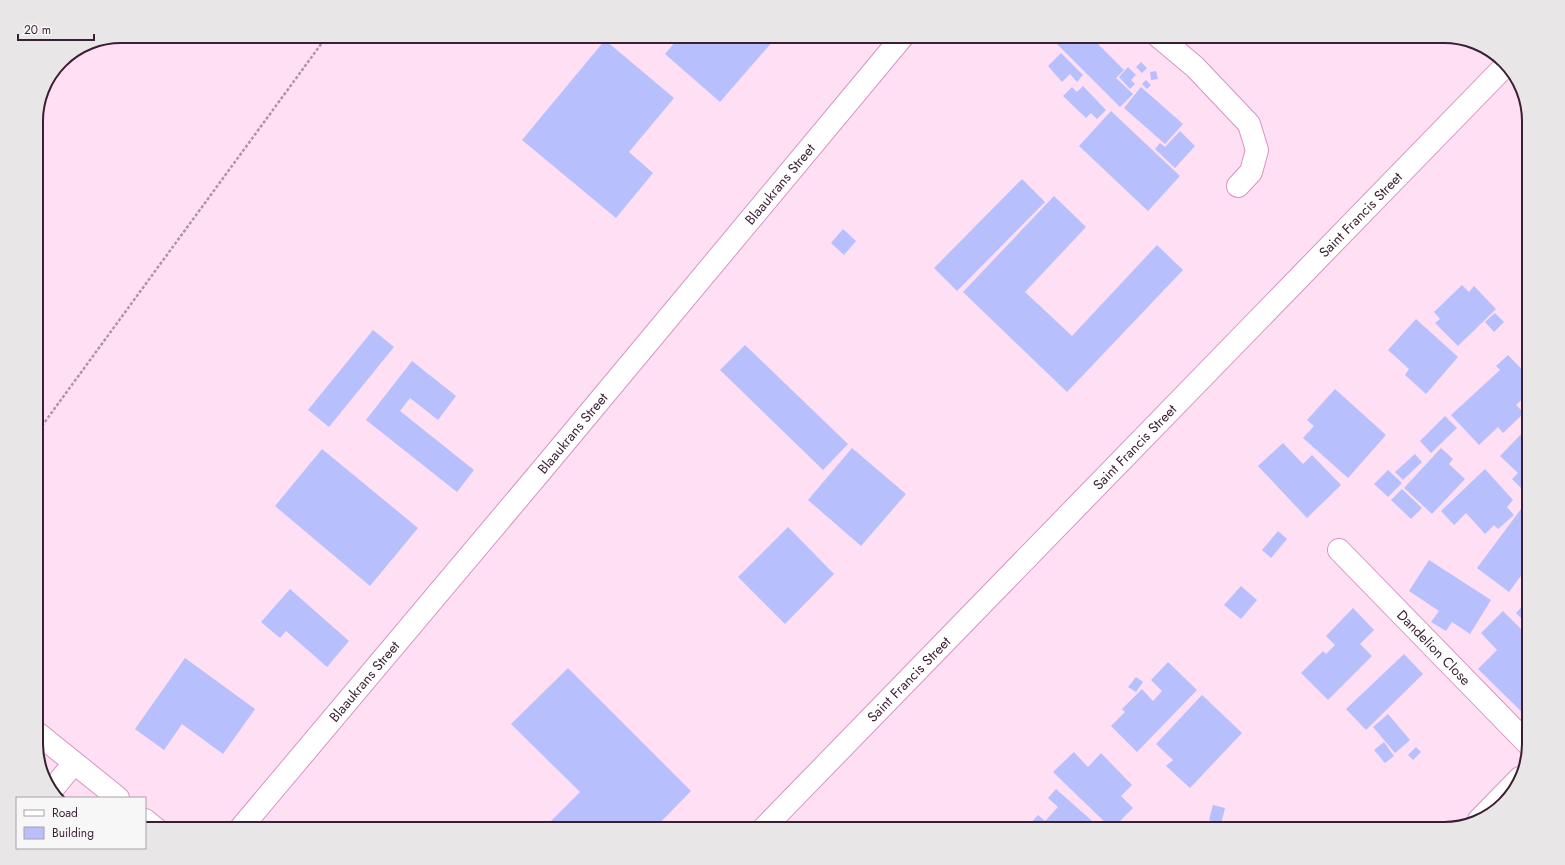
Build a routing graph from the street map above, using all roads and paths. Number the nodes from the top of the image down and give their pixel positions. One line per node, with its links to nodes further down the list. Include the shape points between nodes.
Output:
1 (322, 43): 6 (path)
2 (897, 43): 13 (street, Blaaukrans Street)
3 (1166, 43): 5 (street, via 1195,67 1249,124 1256,150 1251,172)
4 (1502, 69): 14 (street, Saint Francis Street)
5 (1238, 186)
6 (43, 424)
7 (1339, 550): 9 (street, Dandelion Close)
8 (43, 738): 10 (street)
9 (1522, 738)
10 (74, 763): 11 (street); 12 (street)
11 (55, 786)
12 (117, 797)
13 (246, 822)
14 (770, 822)

